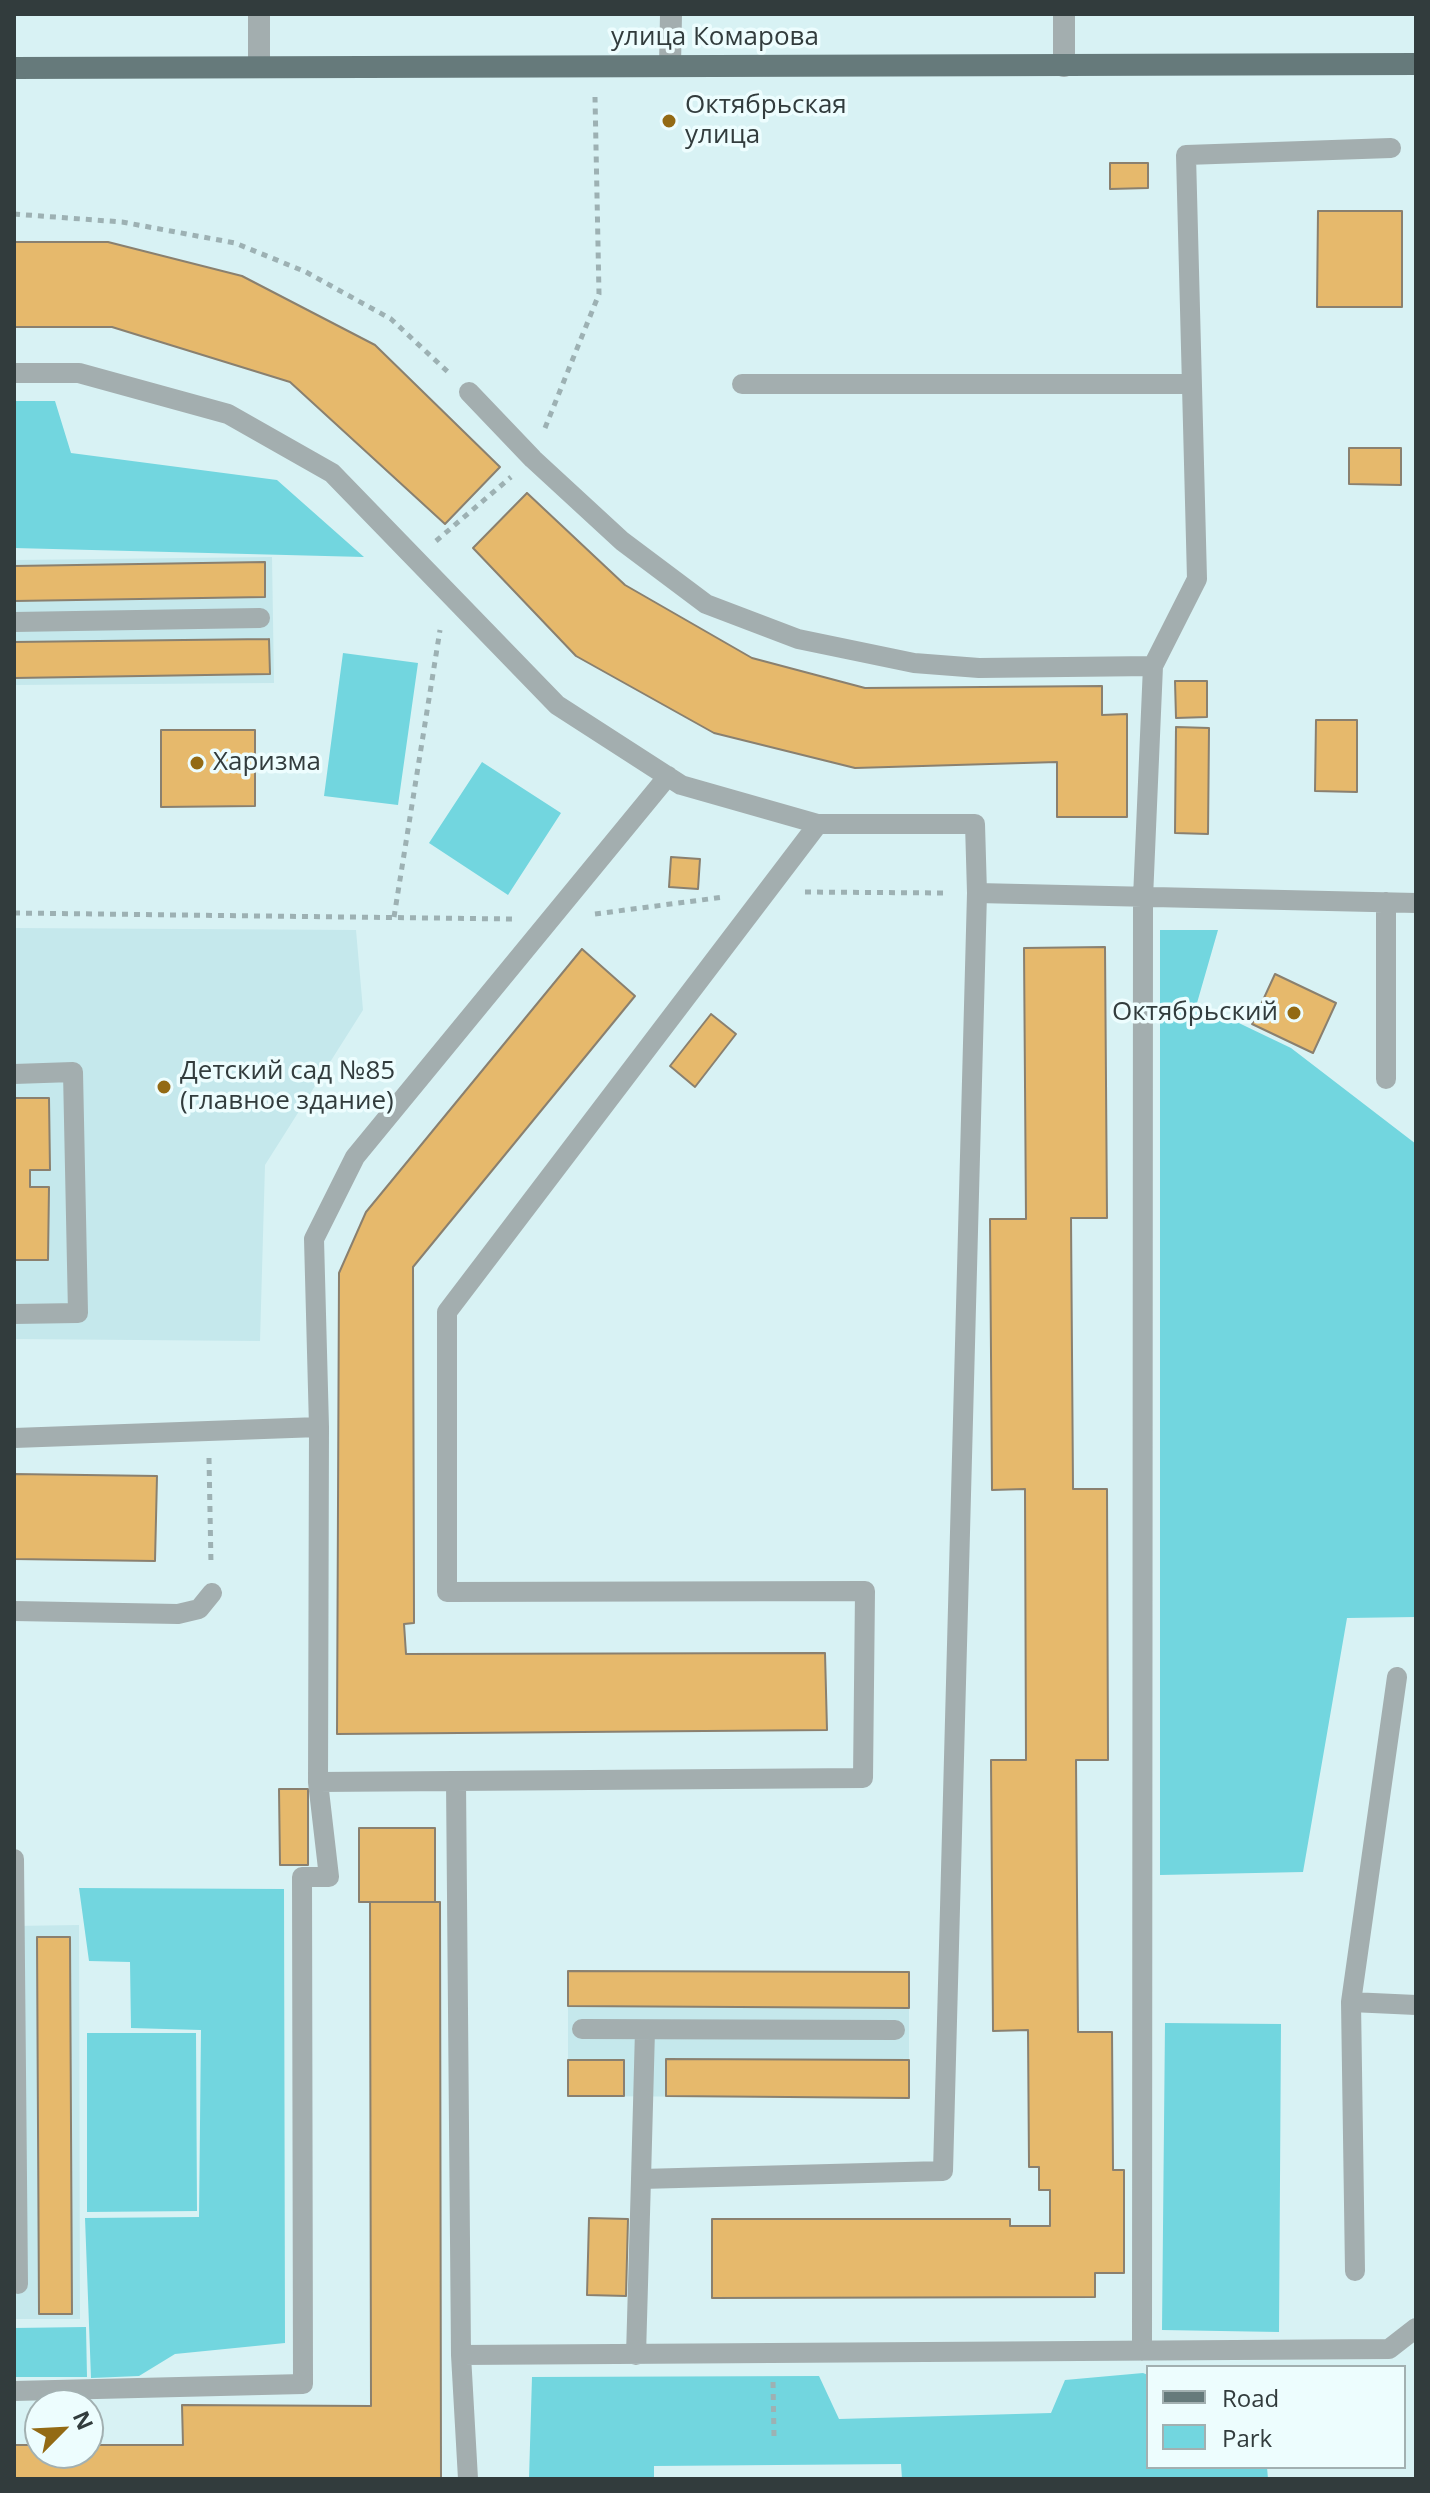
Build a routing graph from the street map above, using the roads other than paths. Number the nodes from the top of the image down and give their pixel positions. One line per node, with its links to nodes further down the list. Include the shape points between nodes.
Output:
1 (259, 14): 7 (street)
2 (671, 14): 5 (street)
3 (1064, 14): 6 (street)
4 (1416, 64): 6 (main road, улица Комарова)
5 (670, 66): 6 (main road, улица Комарова); 7 (main road, улица Комарова)
6 (1064, 66)
7 (259, 67): 8 (main road, улица Комарова)
8 (14, 68)
9 (1391, 148): 12 (lane, via 1186,155)
10 (14, 373): 17 (lane, via 79,373 228,414 332,473 557,705)
11 (742, 384): 12 (lane)
12 (1192, 384): 16 (lane, via 1197,579)
13 (469, 392): 16 (lane, via 622,541 706,604 798,639 914,663)
14 (260, 618): 15 (lane)
15 (14, 622)
16 (1153, 666): 20 (lane)
17 (668, 776): 18 (lane, via 681,785); 26 (lane, via 355,1157 314,1239)
18 (818, 824): 19 (lane, via 975,824); 31 (lane, via 447,1312 447,1592 865,1591 863,1778)
19 (977, 893): 20 (lane); 39 (lane, via 943,2171)
20 (1143, 898): 21 (lane); 43 (lane)
21 (1386, 902): 22 (lane); 24 (lane)
22 (1416, 903)
23 (14, 1074): 25 (lane, via 73,1072 78,1313)
24 (1386, 1079)
25 (14, 1314)
26 (319, 1427): 27 (lane); 32 (lane)
27 (14, 1438)
28 (212, 1593): 29 (lane, via 199,1609 178,1614)
29 (14, 1611)
30 (1397, 1677): 34 (lane)
31 (456, 1781): 32 (lane); 44 (lane)
32 (318, 1782): 46 (lane, via 329,1877 302,1877 303,2384)
33 (14, 1859): 41 (lane)
34 (1351, 2002): 35 (lane); 40 (lane)
35 (1416, 2005)
36 (582, 2029): 37 (lane)
37 (645, 2030): 38 (lane); 39 (lane)
38 (895, 2030)
39 (641, 2179): 45 (lane)
40 (1355, 2271)
41 (18, 2284)
42 (1416, 2328): 43 (lane, via 1389,2349)
43 (1142, 2351): 45 (lane)
44 (461, 2355): 45 (lane); 47 (lane)
45 (636, 2355)
46 (14, 2391)
47 (468, 2479)

